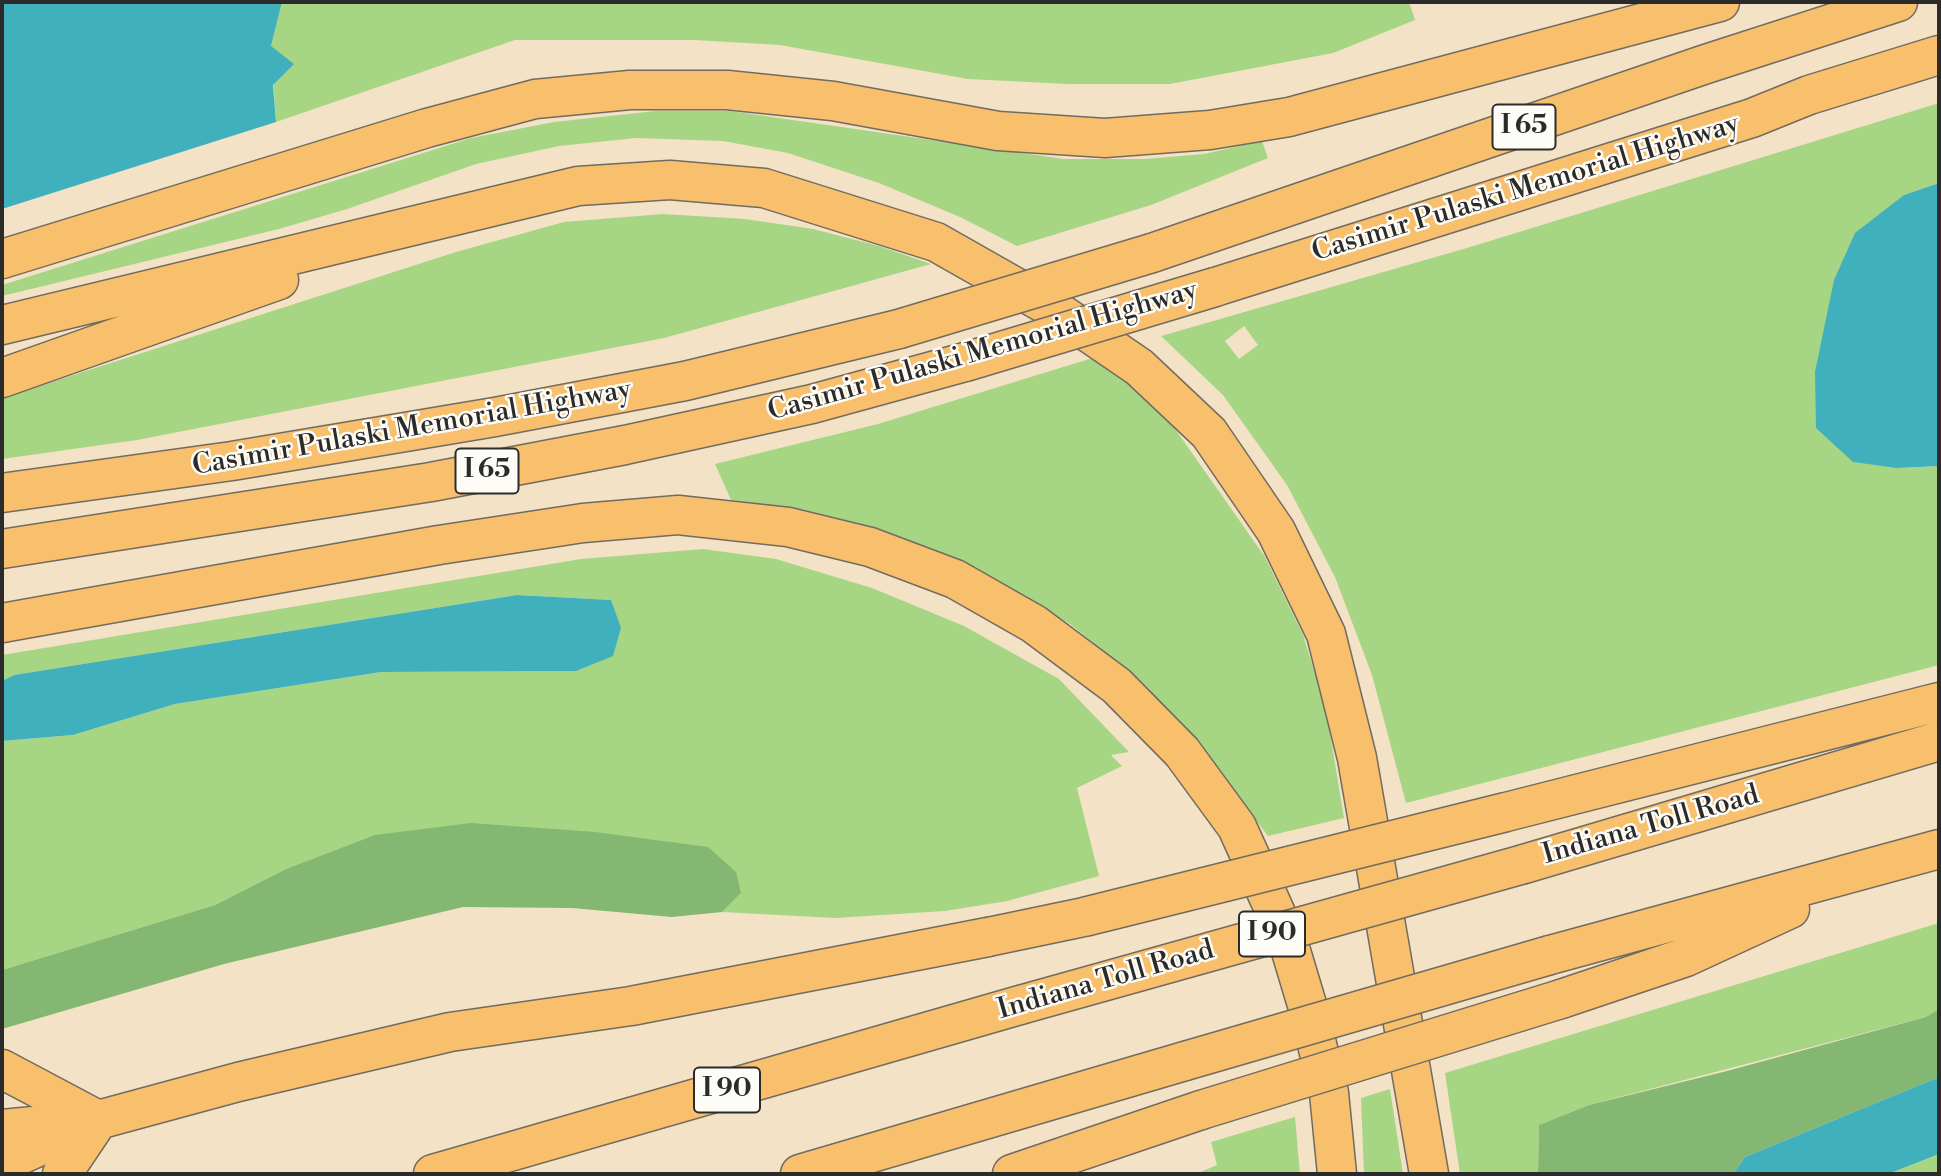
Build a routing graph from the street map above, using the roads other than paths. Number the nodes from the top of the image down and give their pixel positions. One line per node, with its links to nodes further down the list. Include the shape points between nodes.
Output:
1 (1720, 2): 5 (highway, via 1289,117 1210,130 1105,138 998,131 833,101 727,90 630,90 535,99)
2 (1898, 2): 8 (highway, Casimir Pulaski Memorial Highway / I 65, bridge, via 1152,253 899,329 685,381 495,417)
3 (1939, 55): 9 (highway, Casimir Pulaski Memorial Highway / I 65, bridge, via 1215,287 812,404 431,482)
4 (486, 207): 6 (highway); 7 (highway); 26 (highway, via 579,186 670,180 764,188 842,210 936,242 1054,309 1139,366 1209,433 1276,531 1326,634 1357,758)
5 (2, 258)
6 (2, 325)
7 (2, 378)
8 (2, 493)
9 (2, 549)
10 (2, 622): 25 (highway, via 439,545 583,523 678,515 788,527 870,547 955,579 1034,624 1117,685 1182,752 1237,827 1287,939 1308,1008 1329,1093)
11 (1939, 702): 17 (highway, bridge, via 1084,917 631,1006 450,1032)
12 (1939, 741): 22 (highway, Indiana Toll Road / I 90, bridge, via 1524,864)
13 (1939, 849): 14 (highway)
14 (1895, 862): 23 (highway, bridge, via 1550,955); 24 (highway, bridge, via 1686,957)
15 (2, 1069): 17 (highway)
16 (2, 1098): 17 (highway)
17 (98, 1120): 18 (highway); 19 (highway); 20 (highway); 21 (highway)
18 (2, 1129)
19 (2, 1163)
20 (40, 1174)
21 (62, 1174)
22 (433, 1174)
23 (800, 1174)
24 (1013, 1174)
25 (1337, 1174)
26 (1429, 1174)

